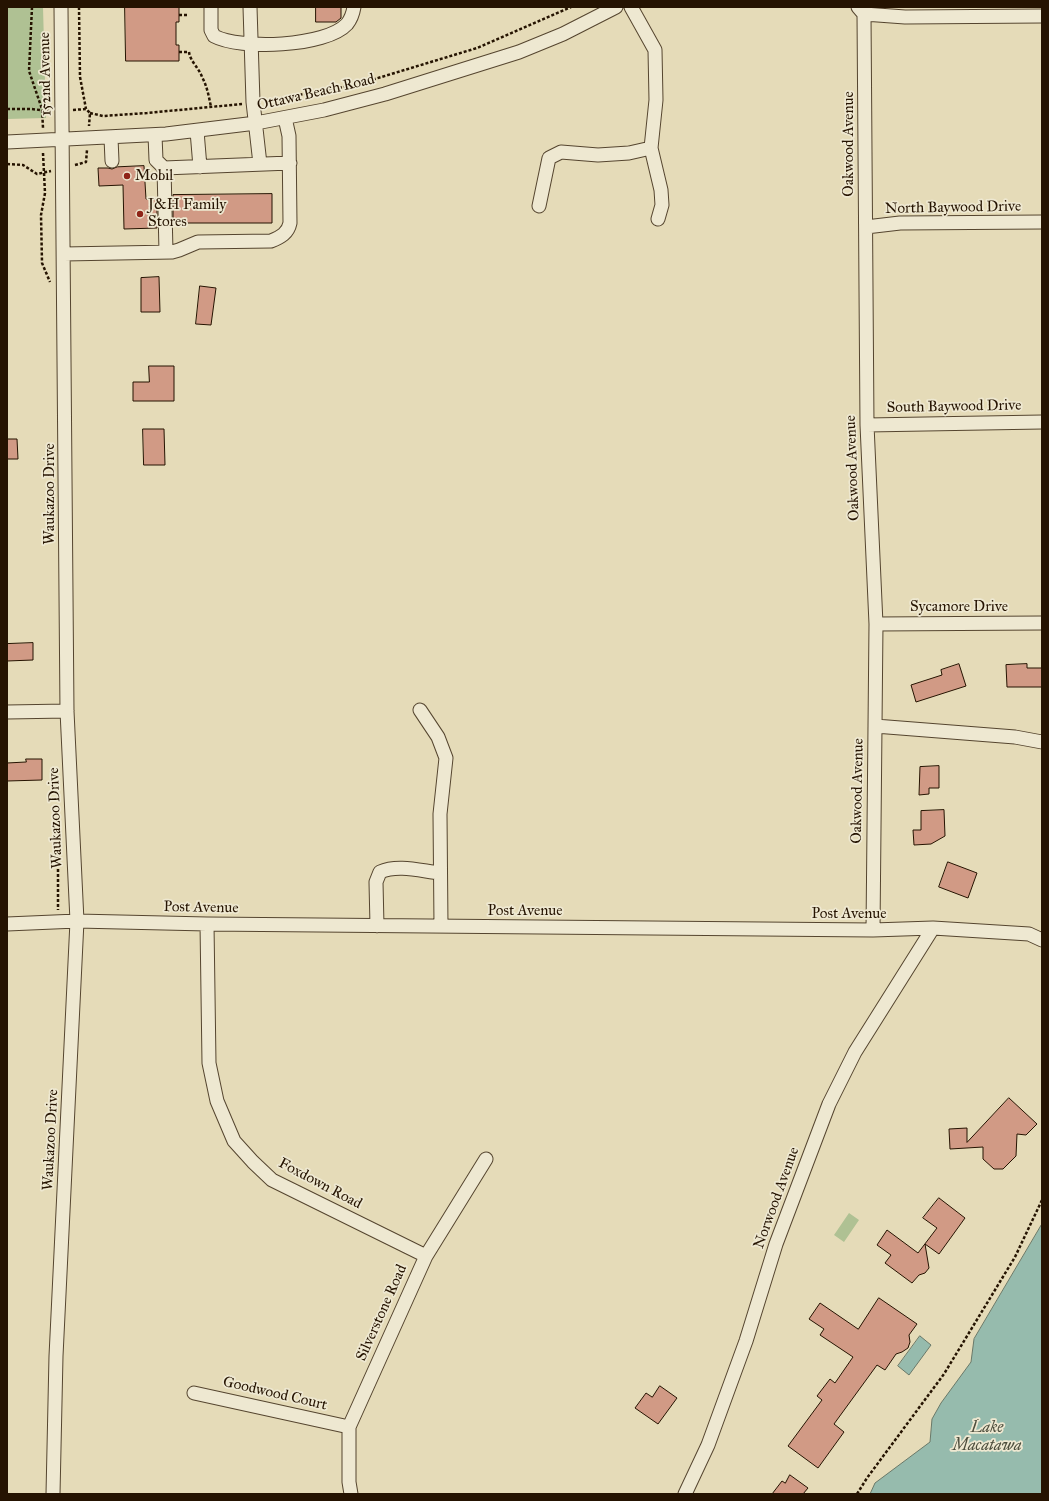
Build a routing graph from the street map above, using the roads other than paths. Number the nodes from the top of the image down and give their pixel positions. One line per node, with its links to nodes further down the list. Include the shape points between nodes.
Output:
1 (61, 7): 17 (street, 152nd Avenue)
2 (211, 7): 11 (street, via 214,36 232,43)
3 (250, 7): 11 (street)
4 (347, 7): 10 (street)
5 (354, 7): 10 (street)
6 (616, 7): 12 (street, Ottawa Beach Road, via 563,34 519,52 385,94)
7 (631, 7): 19 (street, via 655,50 656,100)
8 (861, 11): 9 (street, via 905,18); 28 (street, Oakwood Avenue)
9 (1042, 16)
10 (347, 24): 11 (street, via 330,34 310,40)
11 (251, 45): 13 (street)
12 (285, 118): 13 (street, Ottawa Beach Road); 21 (street)
13 (256, 123): 14 (street, Ottawa Beach Road); 22 (street)
14 (197, 131): 15 (street, Ottawa Beach Road); 23 (street)
15 (155, 135): 16 (street, Ottawa Beach Road); 24 (street, via 156,160)
16 (111, 138): 17 (street, Ottawa Beach Road); 20 (street)
17 (63, 140): 18 (street, Ottawa Beach Road); 30 (street, Waukazoo Drive)
18 (7, 142)
19 (650, 148): 25 (street, via 629,153 561,152 549,158); 26 (street, via 661,190 662,205)
20 (112, 162)
21 (290, 163): 22 (street); 29 (street, via 290,223 289,228 279,238 271,241 198,242)
22 (260, 164): 23 (street)
23 (200, 167): 24 (street)
24 (164, 168): 29 (street)
25 (539, 206)
26 (658, 219)
27 (1042, 222): 28 (street, North Baywood Drive, via 900,223)
28 (866, 227): 32 (street, Oakwood Avenue)
29 (166, 252): 30 (street)
30 (64, 254): 36 (street, Waukazoo Drive)
31 (1042, 422): 32 (street, South Baywood Drive)
32 (867, 425): 34 (street, Oakwood Avenue)
33 (1042, 623): 34 (street, Sycamore Drive)
34 (876, 624): 38 (street, Oakwood Avenue)
35 (420, 710): 40 (street, via 438,737 446,758 440,814)
36 (67, 711): 37 (street); 41 (street, Waukazoo Drive)
37 (7, 712)
38 (875, 726): 39 (street, via 1015,737); 47 (street, Oakwood Avenue)
39 (1042, 742)
40 (440, 873): 44 (street, via 401,868 380,872 376,882); 45 (street)
41 (77, 921): 42 (street, Post Avenue); 43 (street, Post Avenue); 53 (street, Waukazoo Drive, via 56,1356)
42 (7, 924)
43 (207, 924): 44 (street, Post Avenue); 50 (street, Foxdown Road, via 210,1063 217,1101 234,1141 272,1180)
44 (377, 926): 45 (street, Post Avenue)
45 (441, 926): 47 (street, Post Avenue)
46 (933, 928): 47 (street, Post Avenue); 48 (street, Post Avenue, via 1029,934); 55 (street, Norwood Avenue, via 855,1052 829,1104 776,1244 746,1341 710,1438)
47 (873, 930)
48 (1042, 940)
49 (486, 1159): 50 (street, Silverstone Road)
50 (426, 1256): 52 (street, Silverstone Road)
51 (194, 1393): 52 (street, Goodwood Court)
52 (349, 1427): 54 (street, Silverstone Road)
53 (54, 1494)
54 (351, 1494)
55 (684, 1494)

